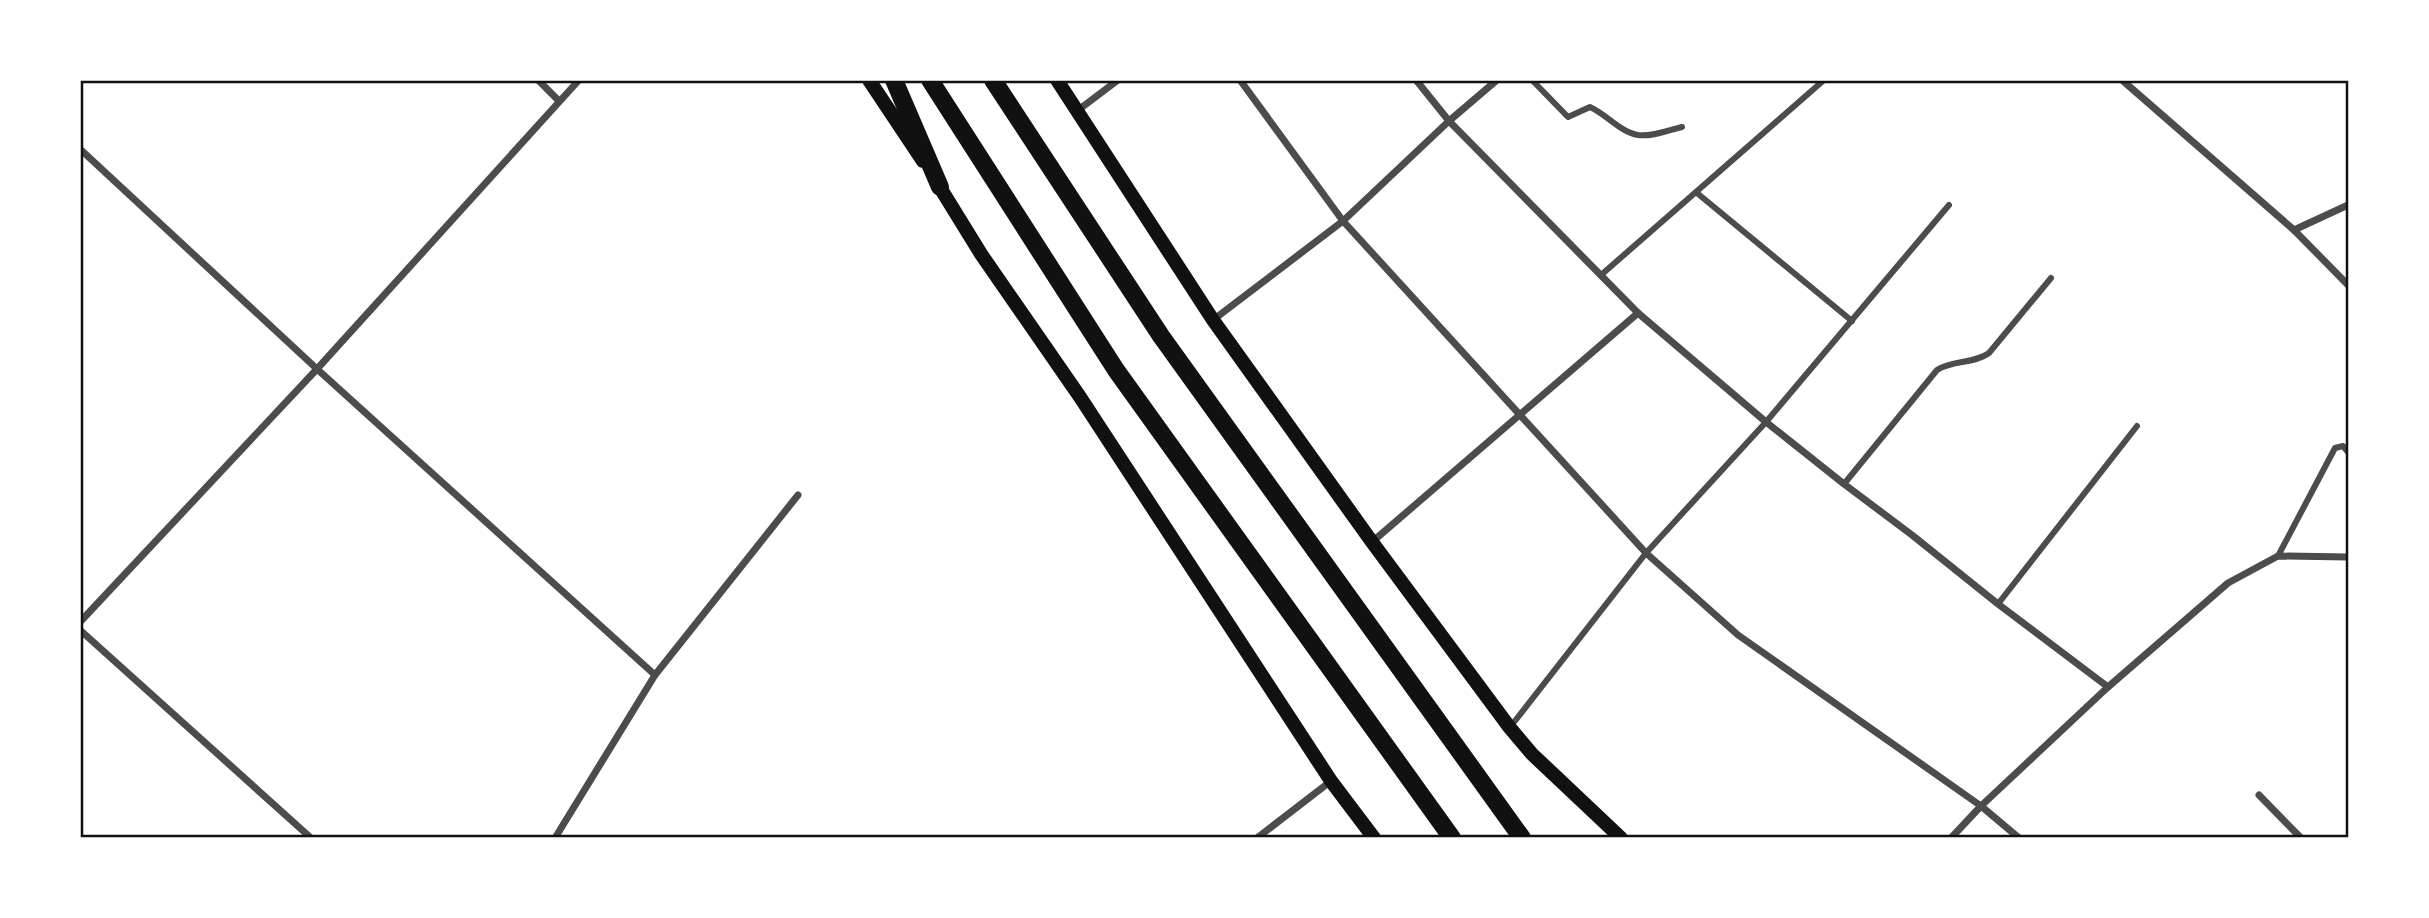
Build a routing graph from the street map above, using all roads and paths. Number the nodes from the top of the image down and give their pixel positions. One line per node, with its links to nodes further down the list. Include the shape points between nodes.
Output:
1 (538, 80): 15 (street)
2 (579, 80): 15 (street)
3 (869, 80): 20 (main road)
4 (894, 80): 20 (main road)
5 (930, 80): 56 (main road, via 1116,370)
6 (993, 80): 57 (main road, via 1161,336)
7 (1057, 80): 16 (main road)
8 (1118, 80): 16 (street)
9 (1240, 80): 24 (street)
10 (1416, 80): 17 (street)
11 (1497, 80): 17 (street)
12 (1532, 80): 18 (street, via 1567,117 1590,107 1638,135)
13 (1824, 80): 21 (street)
14 (2122, 80): 25 (street)
15 (559, 101): 32 (street)
16 (1077, 111): 30 (main road)
17 (1449, 121): 24 (street); 26 (street)
18 (1682, 127)
19 (80, 149): 32 (street)
20 (940, 187): 49 (main road)
21 (1697, 194): 26 (street); 31 (street)
22 (1949, 205): 31 (street)
23 (2348, 205): 25 (street)
24 (1343, 221): 30 (street); 33 (street)
25 (2294, 230): 28 (street)
26 (1601, 275): 29 (street)
27 (2051, 278): 37 (street, via 1989,353 1937,370)
28 (2348, 285)
29 (1638, 313): 33 (street); 34 (street)
30 (1213, 320): 39 (main road)
31 (1852, 321): 34 (street)
32 (317, 369): 44 (street); 46 (street)
33 (1520, 416): 39 (street); 40 (street)
34 (1766, 422): 37 (street); 40 (street)
35 (2137, 426): 43 (street)
36 (2348, 452): 41 (street, via 2343,446 2335,448)
37 (1844, 485): 43 (street)
38 (798, 495): 46 (street)
39 (1372, 542): 48 (main road)
40 (1646, 553): 48 (street); 51 (street, via 1738,635)
41 (2278, 556): 42 (street); 47 (street, via 2228,583)
42 (2348, 557)
43 (1998, 604): 47 (street)
44 (80, 622)
45 (80, 631): 52 (street)
46 (655, 675): 53 (street)
47 (2109, 687): 51 (street)
48 (1510, 728): 58 (main road)
49 (1331, 781): 54 (street); 55 (main road)
50 (2259, 794): 61 (street)
51 (1981, 806): 59 (street); 60 (street)
52 (311, 838)
53 (555, 838)
54 (1257, 838)
55 (1374, 838)
56 (1452, 838)
57 (1522, 838)
58 (1620, 838)
59 (1951, 838)
60 (2019, 838)
61 (2301, 838)

